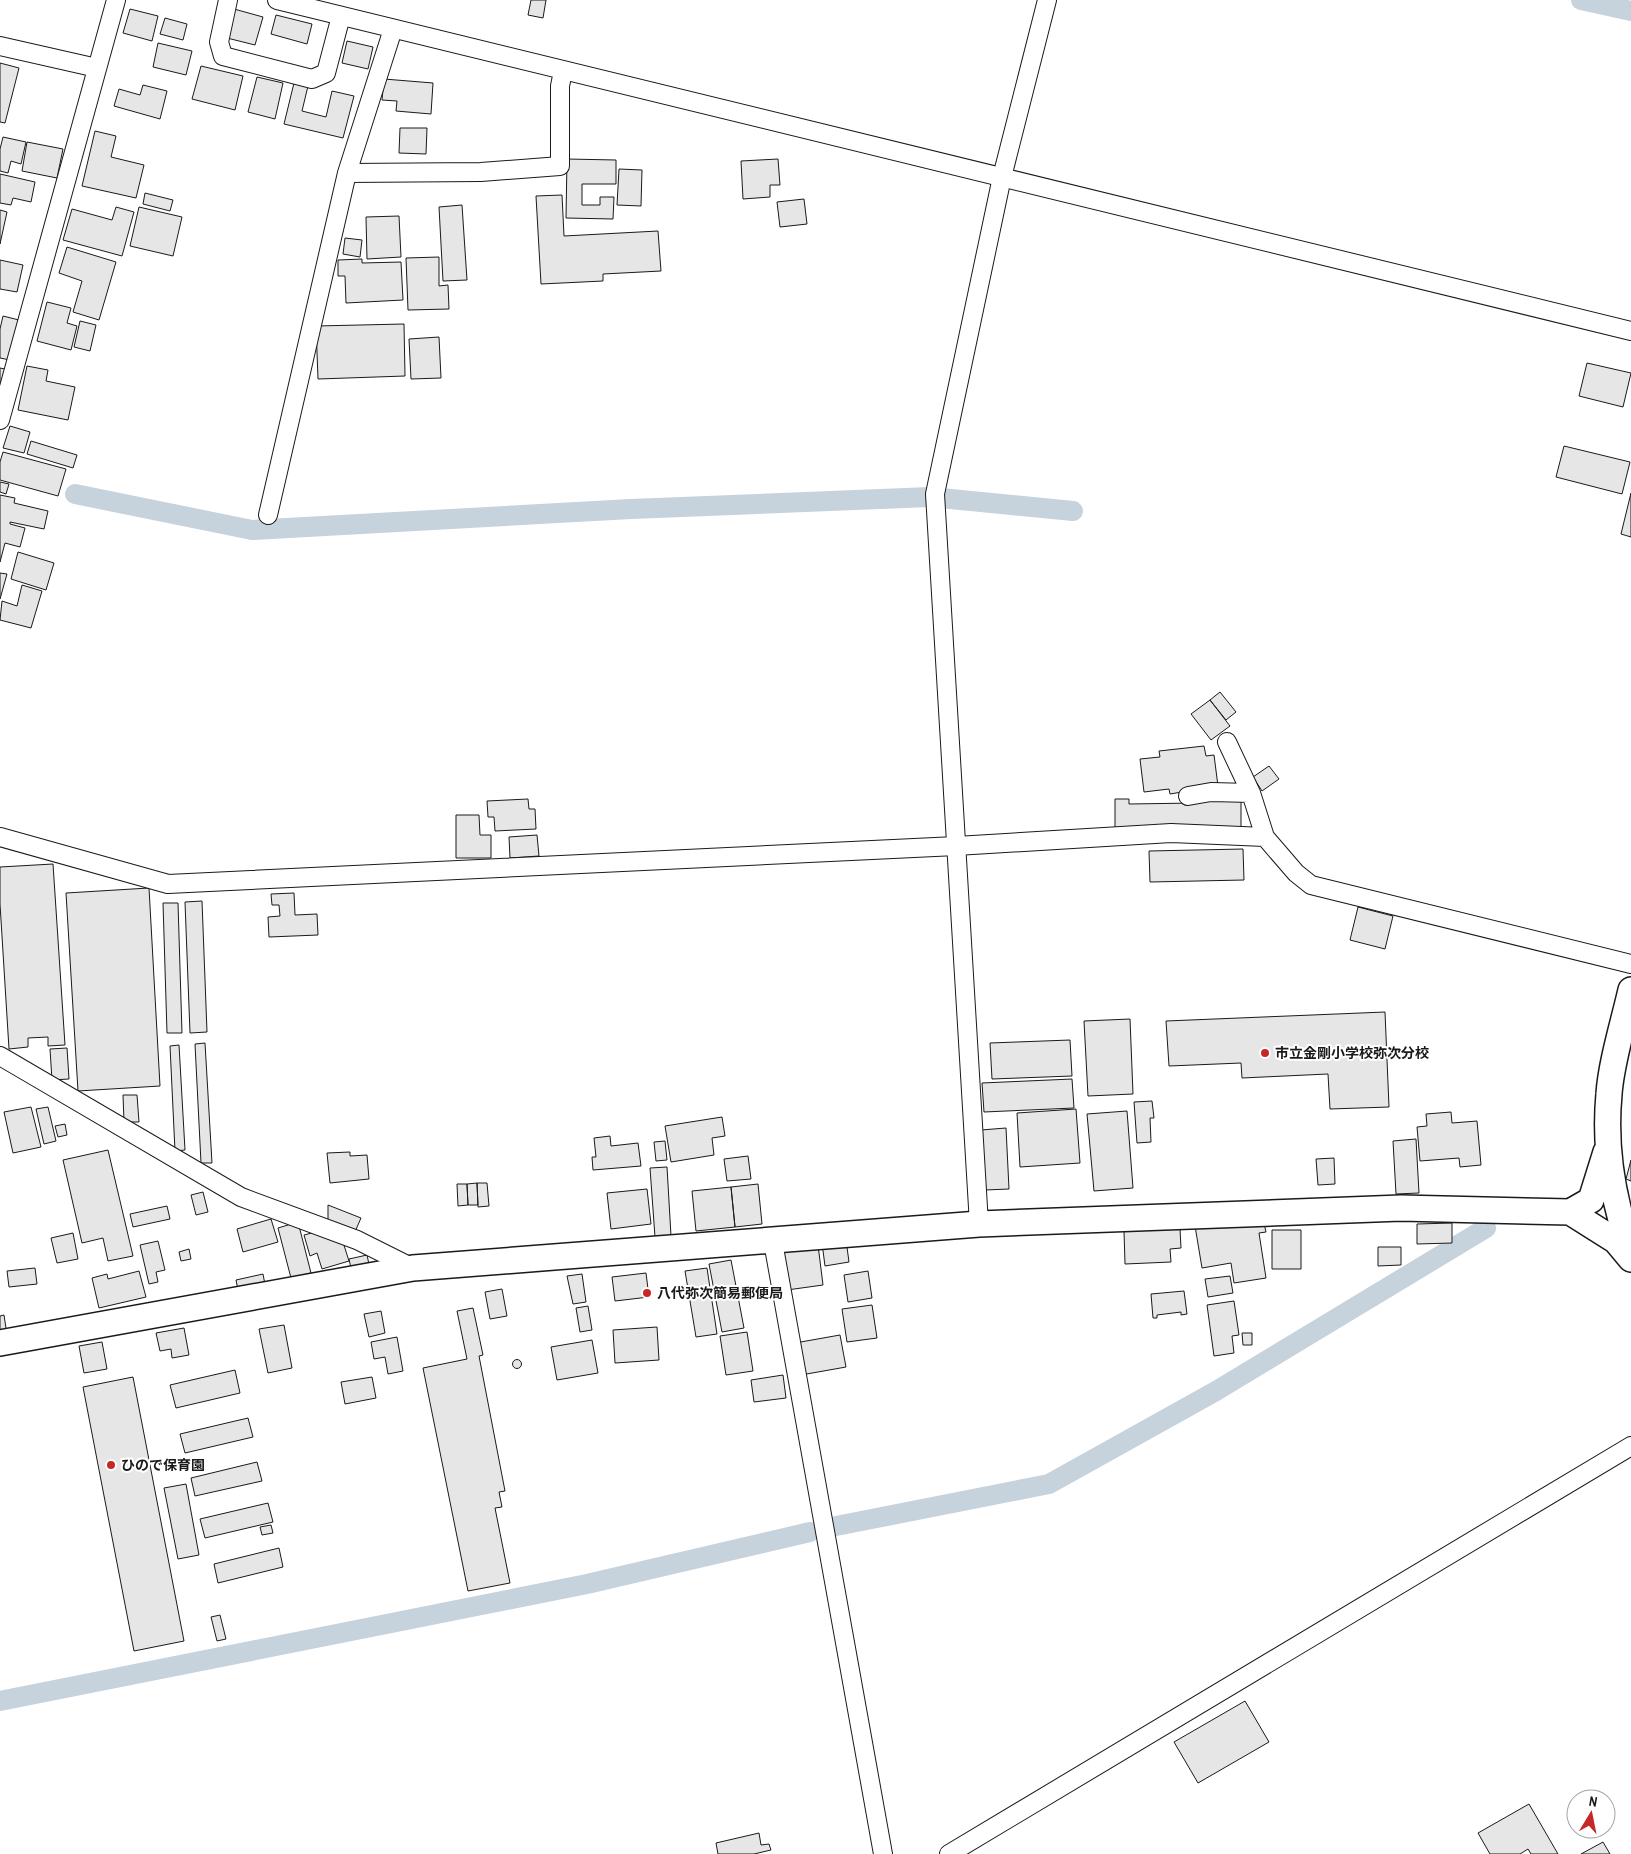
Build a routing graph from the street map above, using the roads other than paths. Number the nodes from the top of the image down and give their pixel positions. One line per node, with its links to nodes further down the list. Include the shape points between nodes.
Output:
1 (116, 0): 8 (street)
2 (228, 0): 5 (street, via 219,42 223,56 312,79 326,74)
3 (278, 0): 5 (street)
4 (1047, 0): 11 (street)
5 (341, 16): 6 (street)
6 (393, 29): 9 (street); 10 (street)
7 (0, 46): 8 (street)
8 (97, 68): 13 (street)
9 (563, 71): 10 (street, via 560,86 560,166 482,172); 11 (street)
10 (347, 173): 14 (street)
11 (1002, 177): 12 (street); 20 (street, via 935,494)
12 (1631, 331)
13 (0, 420)
14 (268, 515)
15 (1227, 742): 16 (street)
16 (1251, 792): 17 (street, via 1211,792); 19 (street)
17 (1188, 796)
18 (0, 837): 20 (street, via 168,884)
19 (1265, 837): 20 (street, via 1171,833); 21 (street, via 1296,873 1311,885)
20 (956, 846): 26 (street)
21 (1631, 964)
22 (1631, 990): 24 (street, via 1608,1093)
23 (0, 1056): 30 (street, via 241,1197 357,1240)
24 (1608, 1147): 25 (street, via 1591,1200); 28 (street, via 1620,1221)
25 (1570, 1212): 26 (street, via 1401,1208); 29 (street, via 1616,1242)
26 (979, 1224): 27 (street)
27 (773, 1242): 30 (street); 33 (street)
28 (1631, 1251)
29 (1631, 1259)
30 (414, 1268): 31 (street)
31 (0, 1343)
32 (1631, 1446): 34 (street)
33 (884, 1854)
34 (949, 1854)

